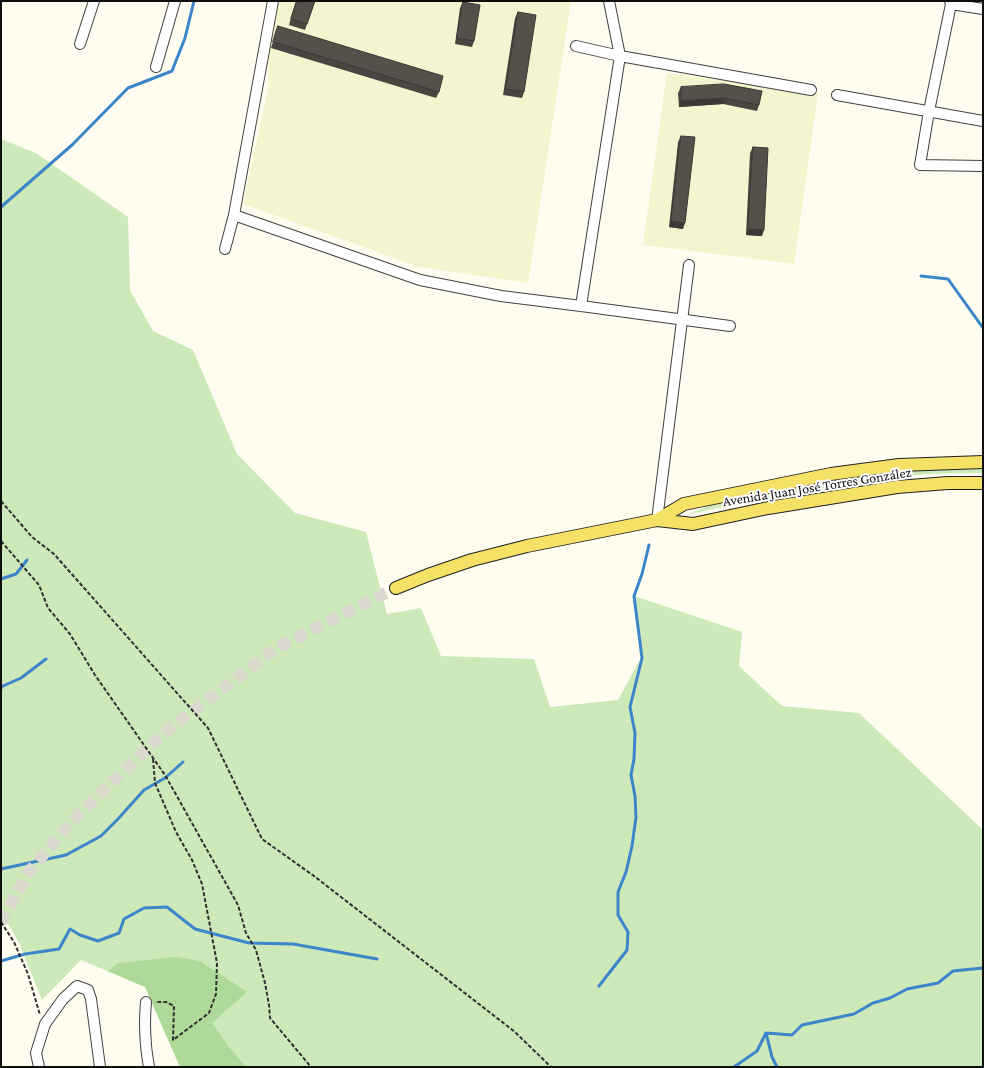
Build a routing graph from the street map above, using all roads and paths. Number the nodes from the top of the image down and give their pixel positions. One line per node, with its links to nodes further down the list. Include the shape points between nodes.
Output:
1 (94, 1): 7 (street)
2 (175, 1): 10 (street)
3 (273, 1): 16 (street)
4 (609, 1): 9 (street)
5 (950, 2): 6 (street); 13 (street)
6 (983, 9)
7 (80, 44)
8 (576, 46): 9 (street)
9 (620, 56): 11 (street); 19 (street)
10 (156, 67)
11 (811, 90)
12 (837, 95): 13 (street)
13 (929, 111): 14 (street); 15 (street, via 920,165)
14 (983, 121)
15 (983, 166)
16 (234, 215): 17 (street); 19 (street, via 420,280 501,296)
17 (226, 249)
18 (689, 265): 20 (street)
19 (581, 306): 20 (street)
20 (682, 320): 21 (street); 25 (street)
21 (730, 326)
22 (983, 462): 25 (main road, Avenida Juan José Torres González, via 899,465 831,474 684,504)
23 (983, 483): 25 (main road, Avenida Juan José Torres González, via 897,487 768,508 693,524)
24 (1, 501): 36 (path, via 32,537 54,554 208,728 262,839 314,876 515,1032)
25 (657, 520): 27 (main road, Avenida Juan José Torres González, via 527,546 472,560)
26 (1, 541): 28 (path, via 39,586 48,608 70,634 95,675)
27 (396, 588)
28 (153, 757): 30 (path, via 155,784 202,884 217,963 216,994 209,1014 173,1040 174,1006 166,1002); 35 (path, via 238,905 246,933 256,950 270,1005 270,1018)
29 (1, 922): 31 (path, via 14,942 28,974)
30 (146, 1002): 34 (street)
31 (44, 1028): 32 (street, via 36,1053); 33 (street, via 63,999 77,986 88,990)
32 (39, 1067)
33 (100, 1067)
34 (149, 1067)
35 (311, 1067)
36 (551, 1067)

